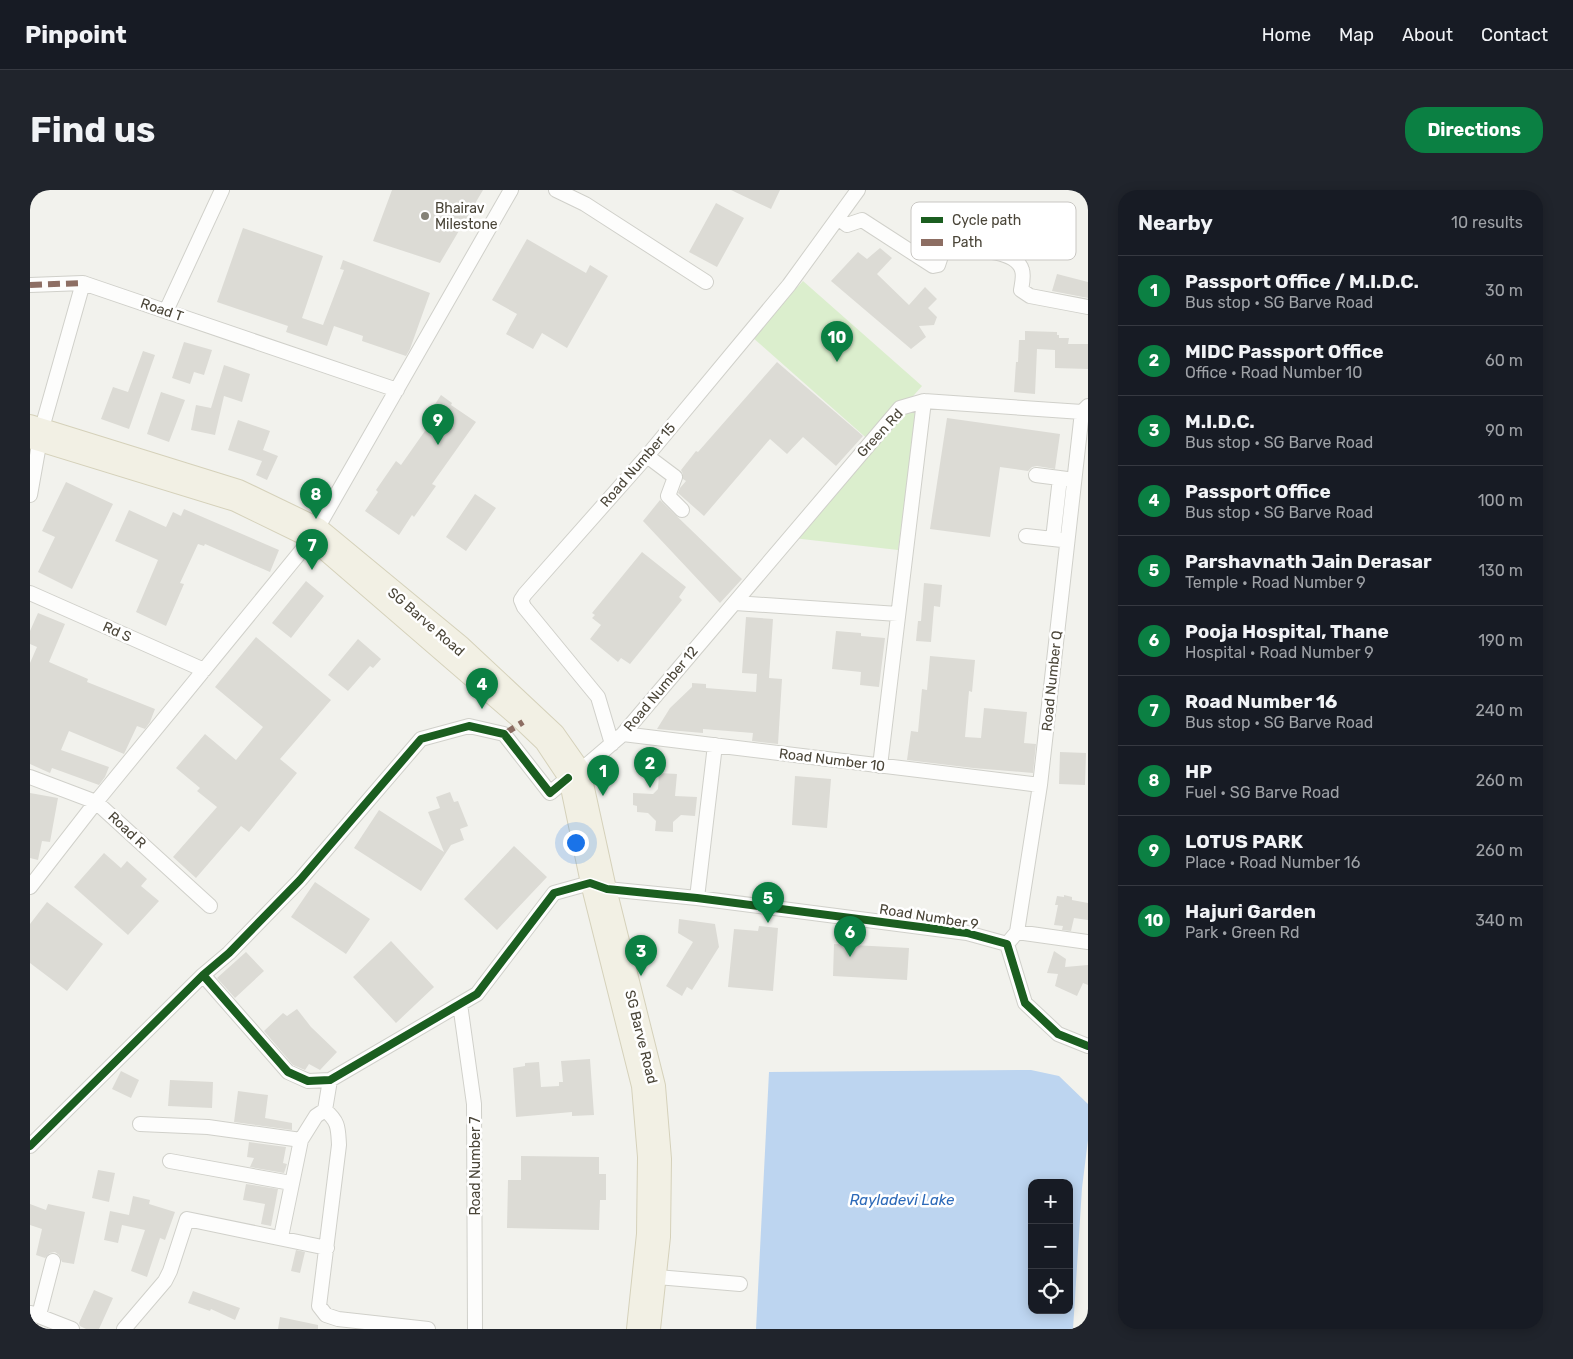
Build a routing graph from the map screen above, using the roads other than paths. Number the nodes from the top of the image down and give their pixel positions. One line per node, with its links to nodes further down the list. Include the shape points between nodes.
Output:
1 (222, 190): 14 (street)
2 (511, 190): 15 (street)
3 (556, 190): 10 (street, via 585,204)
4 (858, 190): 5 (street, Road Number 15)
5 (838, 218): 6 (street, via 847,225 862,220); 19 (street, Road Number 15, via 789,284)
6 (911, 252)
7 (924, 260): 8 (street, via 933,266 938,265)
8 (940, 260)
9 (1016, 260): 13 (street, via 1023,272 1024,293)
10 (706, 282)
11 (83, 283): 12 (street); 14 (street, Road T); 18 (street)
12 (30, 285)
13 (1088, 307)
14 (166, 311): 15 (street, Road T)
15 (397, 390): 25 (street)
16 (924, 401): 17 (street, Green Rd); 30 (street, Green Rd, via 900,408); 31 (street)
17 (1086, 411): 22 (street, Road Number Q)
18 (36, 433): 23 (street); 25 (main road, SG Barve Road)
19 (647, 456): 24 (street, via 675,477 668,496); 36 (street, Road Number 15, via 521,600 598,697)
20 (1036, 475): 21 (street)
21 (1060, 478): 22 (street); 27 (street)
22 (1075, 479): 28 (street, Road Number Q)
23 (30, 495)
24 (682, 510)
25 (315, 533): 32 (street); 33 (main road, SG Barve Road); 39 (main road, SG Barve Road, via 462,646 555,733)
26 (1026, 536): 27 (street)
27 (1053, 539): 28 (street)
28 (1068, 540): 41 (street, Road Number Q)
29 (30, 593): 32 (street, Rd S)
30 (735, 603): 31 (street); 35 (street, Road Number 12)
31 (898, 614): 38 (street)
32 (204, 670): 42 (street)
33 (523, 722): 34 (street); 39 (main road, SG Barve Road)
34 (504, 734): 39 (street, Road Number 12, via 550,793); 51 (street, via 469,726 421,739 300,880)
35 (623, 734): 36 (street, Road Number 12); 37 (street, Road Number 10)
36 (612, 744): 39 (street, Road Number 12)
37 (715, 745): 38 (street, Road Number 10); 46 (street)
38 (880, 766): 41 (street, Road Number 10)
39 (574, 774): 43 (main road, SG Barve Road); 45 (main road, SG Barve Road)
40 (30, 778): 42 (street, Road R)
41 (1040, 785): 48 (street, Road Number Q)
42 (96, 802): 44 (street); 47 (street, Road R)
43 (590, 883): 45 (street, Road Number 9); 52 (street, via 554,893 476,994); 71 (main road, SG Barve Road, via 641,1086 647,1157 646,1224)
44 (30, 887)
45 (607, 889): 46 (street, Road Number 9); 64 (main road, SG Barve Road, via 656,1086 662,1159)
46 (697, 898): 50 (street, Road Number 9, via 967,933)
47 (210, 906)
48 (1017, 932): 49 (street); 50 (street)
49 (1088, 942)
50 (1007, 944): 53 (street, via 1025,1003 1058,1034)
51 (203, 976): 54 (street, via 288,1072 308,1081); 58 (street)
52 (460, 1004): 54 (street); 70 (street, Road Number 7, via 474,1104)
53 (1088, 1046)
54 (330, 1080): 55 (street)
55 (325, 1110): 57 (street, via 316,1116); 62 (street, via 335,1118 339,1145)
56 (140, 1124): 57 (street, via 208,1127)
57 (301, 1140): 60 (street)
58 (30, 1146)
59 (170, 1161): 60 (street)
60 (291, 1183): 61 (street)
61 (281, 1237): 62 (street); 68 (street, via 187,1219 165,1281)
62 (327, 1248): 69 (street, via 320,1306 326,1315)
63 (54, 1261): 66 (street)
64 (657, 1277): 65 (street); 72 (main road, SG Barve Road)
65 (740, 1284)
66 (34, 1314): 67 (street)
67 (72, 1329)
68 (124, 1329)
69 (428, 1329)
70 (475, 1329)
71 (636, 1329)
72 (651, 1329)

